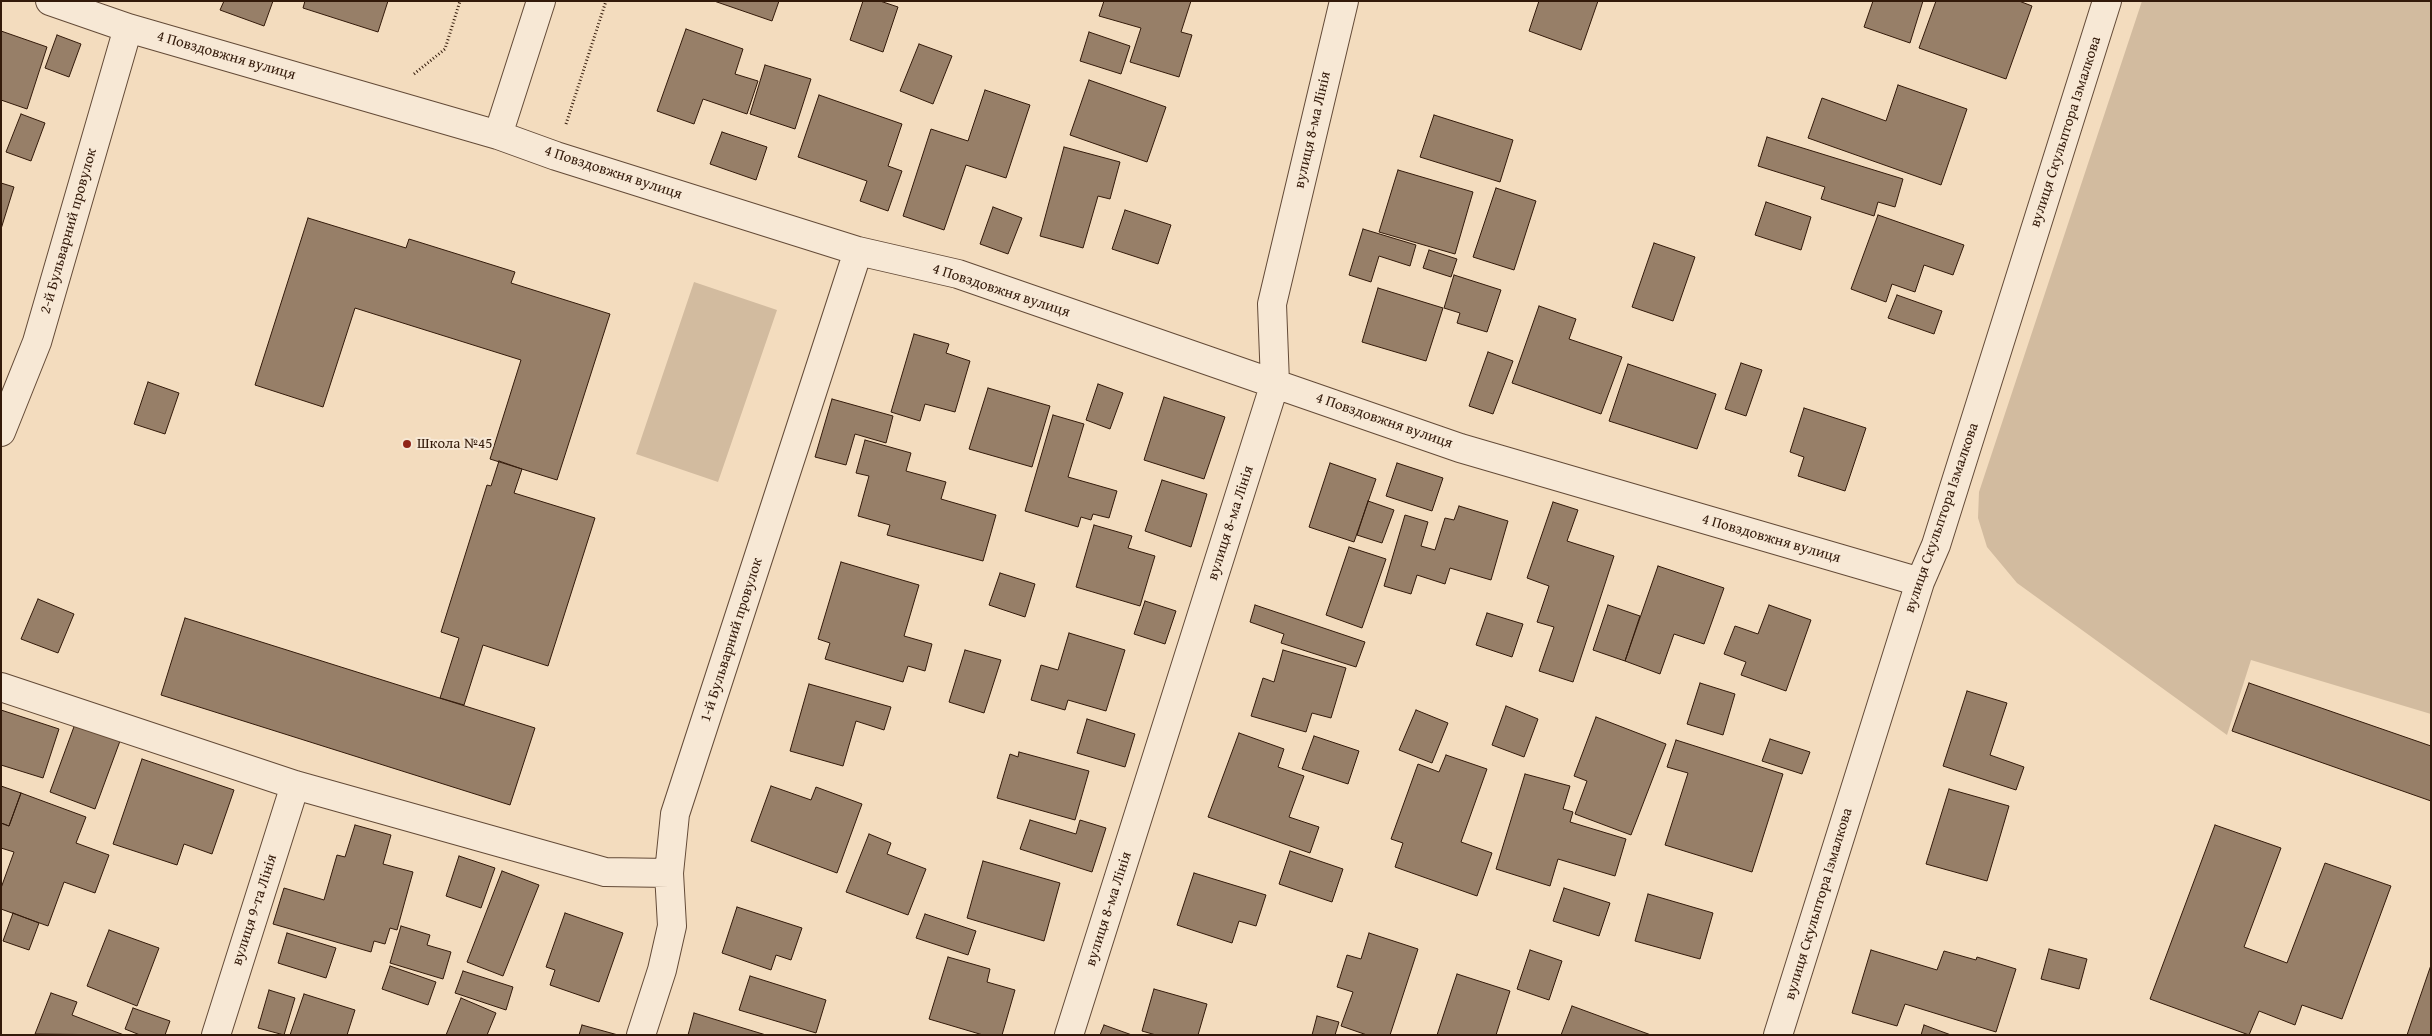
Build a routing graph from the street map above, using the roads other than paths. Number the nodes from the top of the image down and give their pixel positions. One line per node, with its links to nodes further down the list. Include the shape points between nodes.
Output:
1 (50, 1): 5 (street, 4 Повздовжня вулиця)
2 (541, 1): 6 (street)
3 (1344, 1): 8 (street, вулиця 8-ма Лінія, via 1272,304)
4 (2107, 1): 10 (street, вулиця Скульптора Ізмалкова, via 1939,535)
5 (128, 28): 6 (street, 4 Повздовжня вулиця); 9 (street, 2-й Бульварний провулок, via 37,342)
6 (498, 135): 7 (street, 4 Повздовжня вулиця)
7 (858, 251): 8 (street, 4 Повздовжня вулиця, via 958,274); 13 (street, 1-й Бульварний провулок, via 675,814)
8 (1275, 383): 10 (street, 4 Повздовжня вулиця, via 1460,448); 16 (street, вулиця 8-ма Лінія)
9 (1, 432)
10 (1920, 582): 17 (street, вулиця Скульптора Ізмалкова)
11 (1, 687): 12 (street)
12 (295, 785): 13 (street, via 605,872); 14 (street, вулиця 9-та Лінія)
13 (669, 873): 15 (street, 1-й Бульварний провулок, via 672,926)
14 (216, 1035)
15 (641, 1035)
16 (1069, 1035)
17 (1778, 1035)

